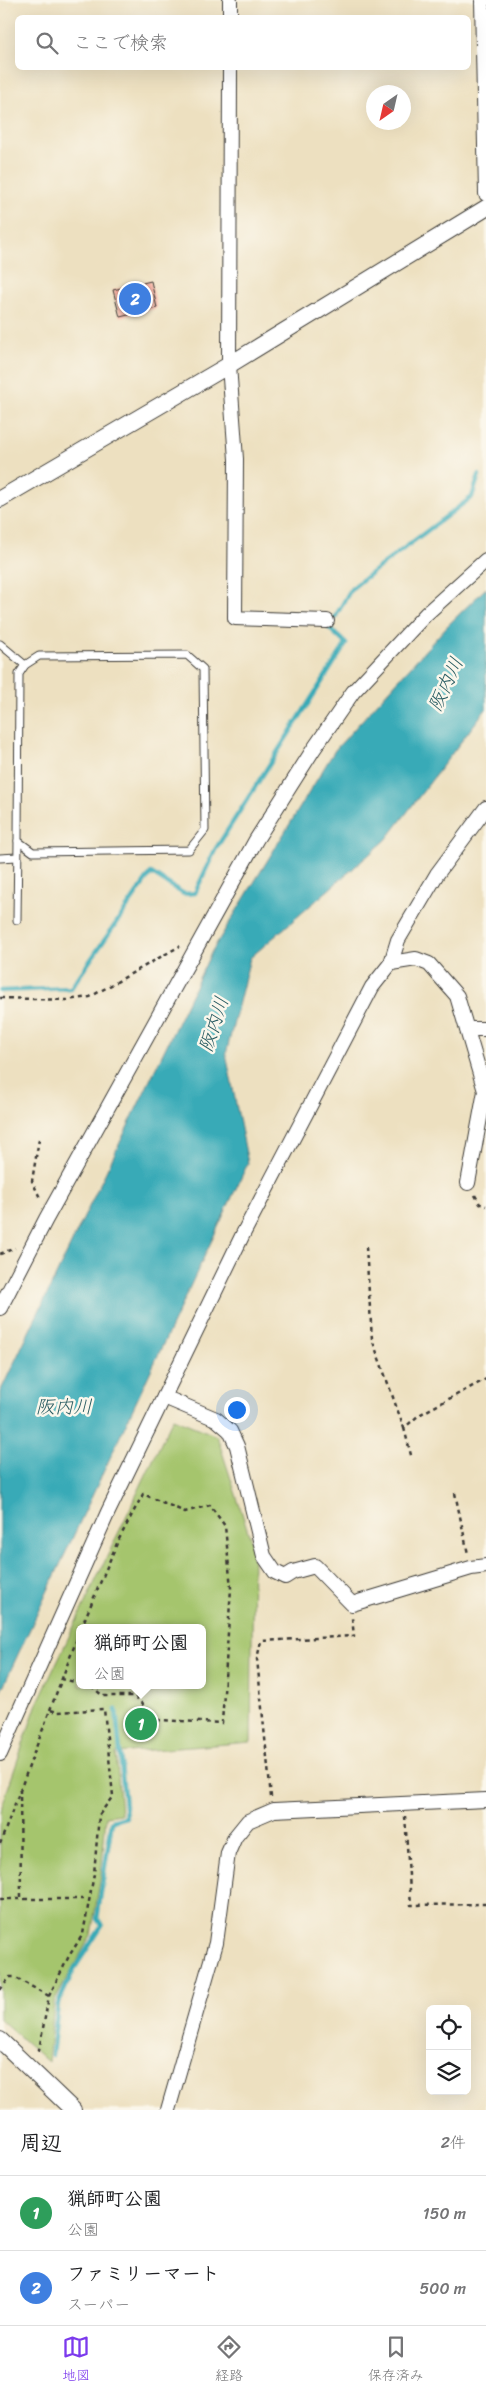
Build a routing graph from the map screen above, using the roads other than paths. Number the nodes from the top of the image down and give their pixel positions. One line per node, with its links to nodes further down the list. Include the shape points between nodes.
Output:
1 (230, 0): 3 (street)
2 (482, 0): 5 (street)
3 (230, 15)
4 (230, 70): 7 (street)
5 (486, 194)
6 (486, 208): 7 (street)
7 (230, 365): 8 (street); 10 (street, via 236,459 235,618)
8 (0, 499)
9 (486, 560): 22 (street, via 426,614 354,692 313,750 256,840)
10 (327, 621)
11 (0, 644): 12 (lane)
12 (25, 665): 14 (lane, via 19,674); 14 (lane, via 40,656 187,655 202,669 205,830 189,850 33,852)
13 (486, 808): 18 (street, via 437,874 398,940)
14 (18, 841): 15 (lane)
15 (17, 857): 16 (lane); 17 (lane)
16 (0, 858)
17 (17, 920)
18 (391, 963): 19 (street, via 416,959 429,964 457,996); 23 (street, via 372,987 243,1234)
19 (467, 1028): 20 (street); 21 (street, via 485,1091)
20 (486, 1029)
21 (468, 1183)
22 (0, 1308)
23 (164, 1397): 24 (street, via 216,1419 230,1431 237,1446 264,1556 274,1572 286,1577 314,1566 352,1604); 25 (street, via 108,1512)
24 (486, 1566)
25 (0, 1754)
26 (486, 1800): 29 (street, via 274,1810 248,1821 235,1837 228,1853 216,1943)
27 (0, 2040): 28 (street)
28 (73, 2110)
29 (168, 2110)

